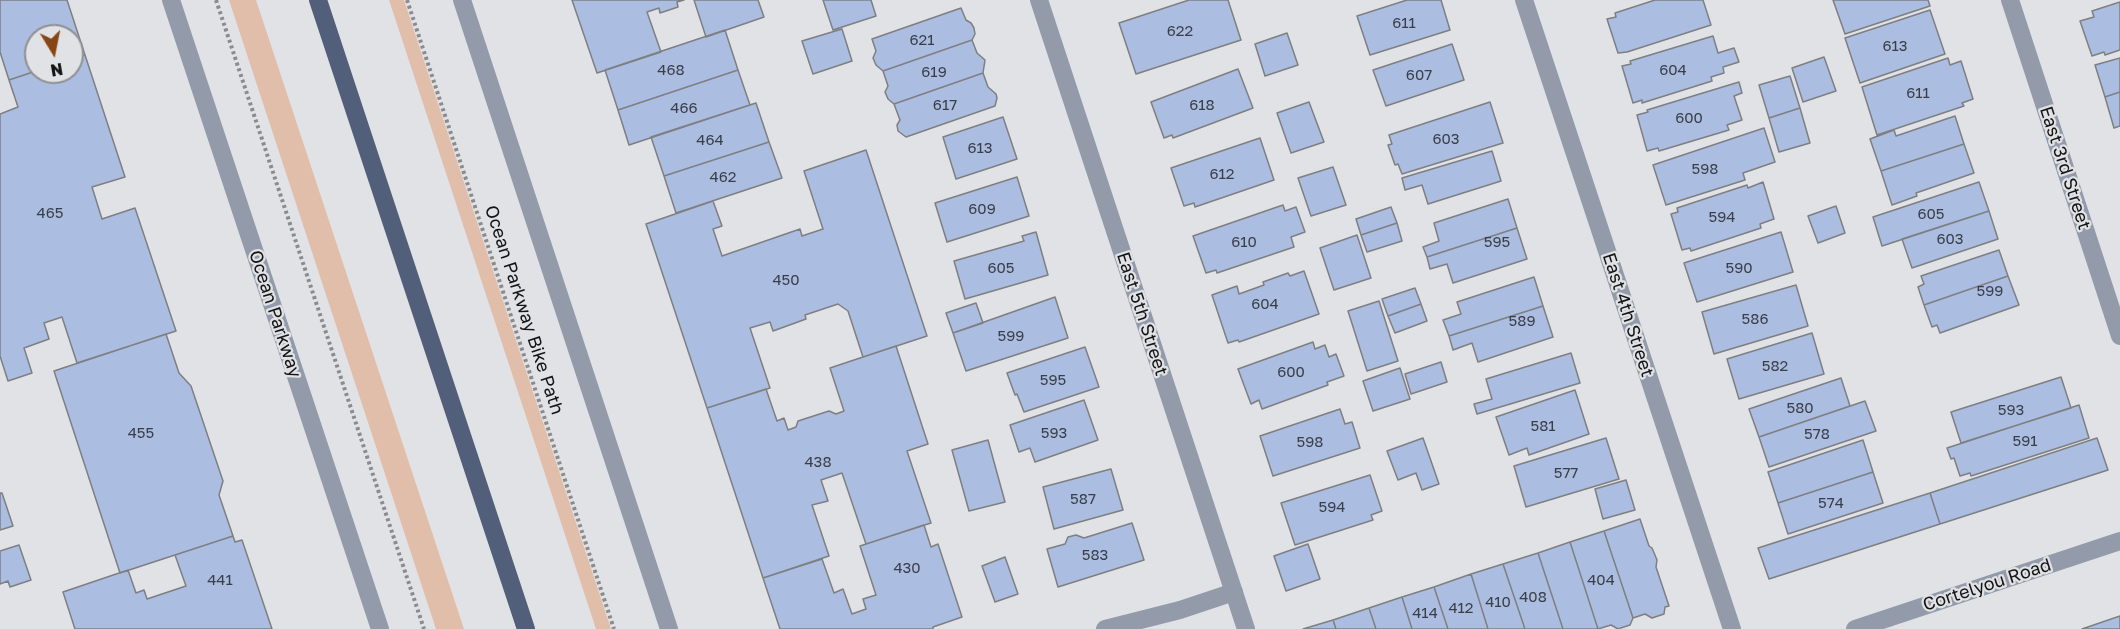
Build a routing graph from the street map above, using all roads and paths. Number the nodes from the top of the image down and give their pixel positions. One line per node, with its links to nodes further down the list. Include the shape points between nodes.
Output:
1 (171, 0): 12 (street, Ocean Parkway)
2 (216, 0): 13 (path)
3 (318, 0): 14 (main road)
4 (407, 0): 15 (path, Ocean Parkway Bike Path)
5 (462, 0): 16 (street)
6 (1038, 0): 11 (street, East 5th Street)
7 (1524, 0): 19 (street, East 4th Street)
8 (2010, 0): 9 (street, East 3rd Street)
9 (2120, 336)
10 (2120, 542): 20 (street, Cortelyou Road)
11 (1234, 592): 17 (street); 18 (street, East 5th Street)
12 (380, 629)
13 (424, 629)
14 (526, 629)
15 (614, 629)
16 (669, 629)
17 (1105, 629)
18 (1246, 629)
19 (1732, 629)
20 (1855, 629)

